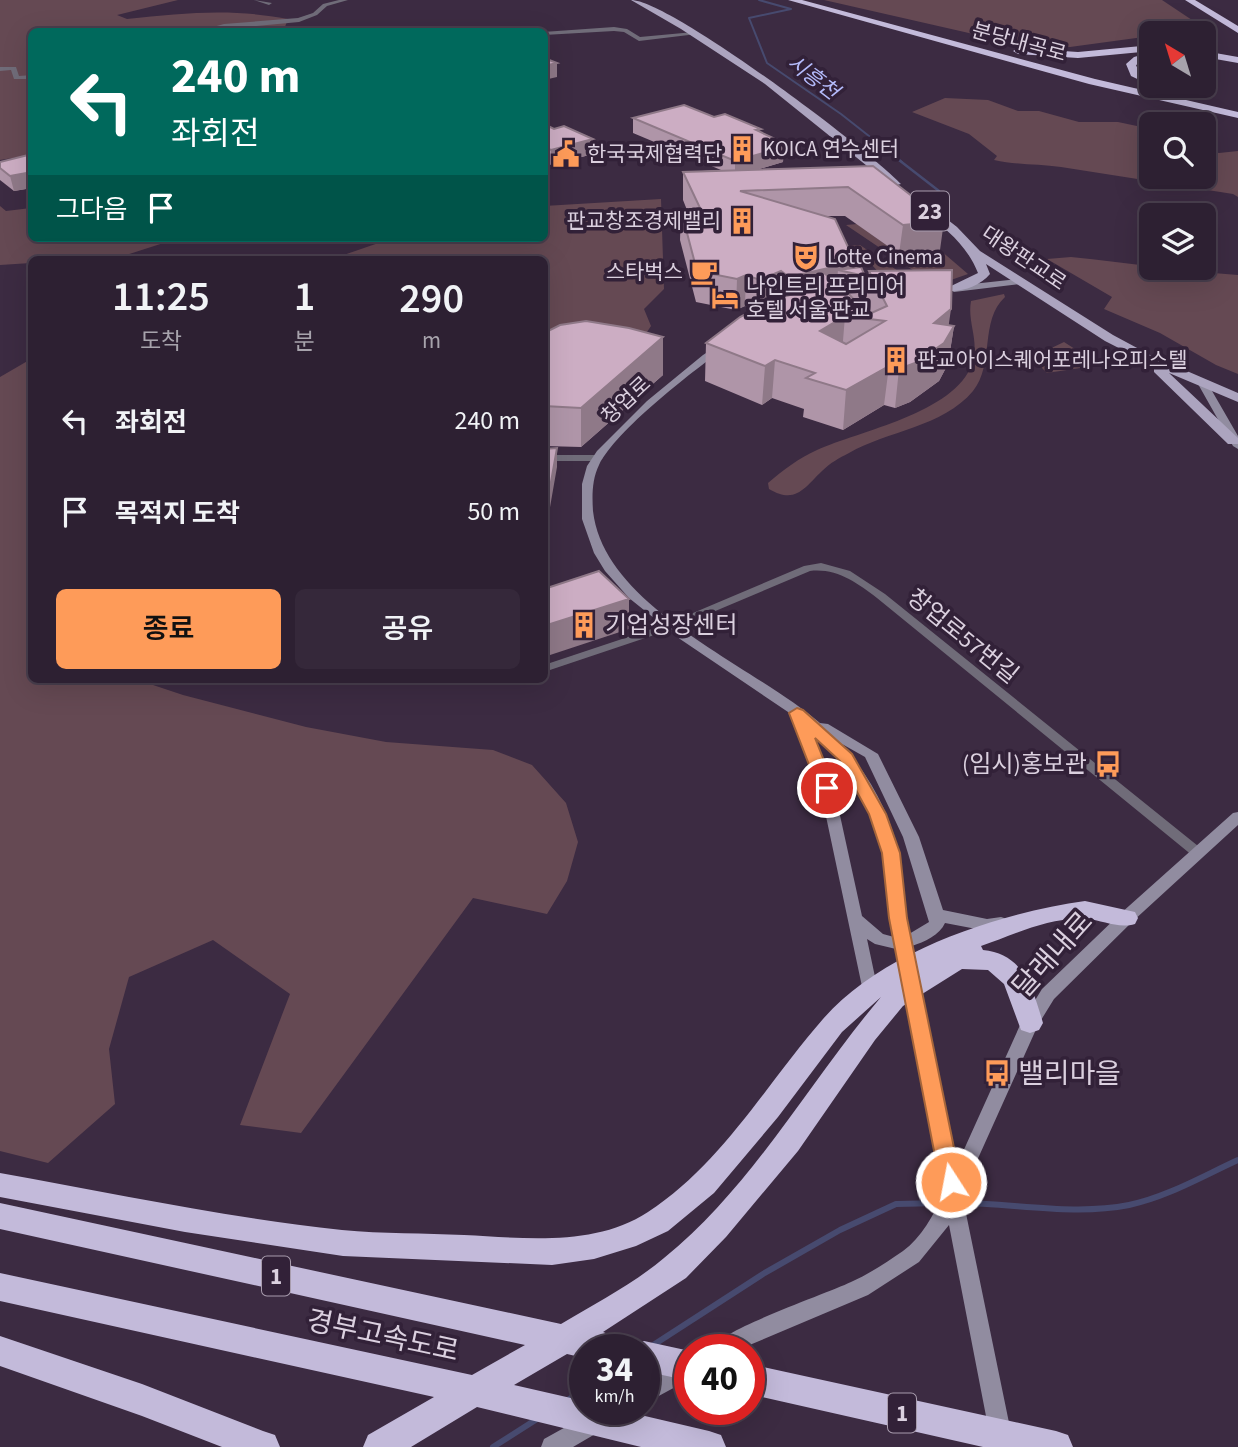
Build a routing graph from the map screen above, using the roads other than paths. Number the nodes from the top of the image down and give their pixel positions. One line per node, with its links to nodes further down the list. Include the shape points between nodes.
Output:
1 (257, 0): 8 (street)
2 (345, 0): 10 (street, via 299,20)
3 (635, 0): 13 (main road, 23)
4 (792, 0): 23 (highway, 분당내곡로, via 1093,82)
5 (807, 0): 14 (highway, 분당내곡로)
6 (1189, 0): 11 (highway)
7 (1199, 0): 9 (highway)
8 (269, 3)
9 (1238, 24)
10 (215, 28)
11 (1238, 30)
12 (548, 33): 13 (street, via 614,29 639,39)
13 (694, 34): 24 (main road, 23, via 768,82)
14 (935, 34): 15 (highway, via 1056,55); 23 (highway, 분당내곡로)
15 (1139, 49)
16 (1216, 56): 18 (highway)
17 (1139, 59): 20 (highway, via 1131,67)
18 (1238, 60)
19 (0, 69): 21 (street, via 14,68 16,78)
20 (1139, 76)
21 (28, 77)
22 (1196, 98): 23 (highway)
23 (1238, 112)
24 (902, 189)
25 (912, 197): 26 (main road, 대왕판교로 / 23)
26 (976, 253): 27 (main road, 대왕판교로 / 23); 28 (main road, via 984,274)
27 (1018, 282): 28 (street); 30 (main road, 대왕판교로 / 23)
28 (947, 289)
29 (730, 340): 36 (street, 창업로, via 656,400)
30 (1148, 359): 31 (main road, 대왕판교로 / 23); 34 (main road)
31 (1203, 384): 32 (main road, 대왕판교로 / 23); 34 (street)
32 (1238, 398)
33 (1238, 425): 34 (main road)
34 (1236, 443)
35 (548, 458): 36 (street)
36 (598, 458): 37 (street, 창업로, via 587,502 595,544 622,583)
37 (671, 626): 38 (street, 창업로57번길); 39 (street, 창업로); 41 (street, 창업로57번길, via 808,568 834,568 902,612)
38 (548, 668)
39 (797, 713): 42 (street, via 871,754 911,837); 45 (street, via 827,788); 63 (street, via 846,758 878,814 891,853 898,918)
40 (1238, 817): 41 (street, 달래내로)
41 (1198, 853): 44 (street, 달래내로)
42 (936, 915): 43 (street, via 987,925); 45 (street, via 937,924 927,934 906,942 882,941)
43 (1038, 917): 44 (highway, via 1085,910); 47 (highway, via 943,950)
44 (1126, 918): 46 (highway, via 1052,924); 48 (street, 달래내로, via 1048,994)
45 (855, 919): 47 (street)
46 (954, 960): 48 (highway, via 992,959 1009,970); 60 (highway, via 894,999 753,1186 675,1268 631,1299)
47 (870, 991): 49 (highway, via 833,1025 704,1184 658,1222 604,1243 552,1252 343,1244)
48 (1030, 1023): 52 (street, 달래내로, via 940,1223 912,1256 860,1288)
49 (0, 1185)
50 (0, 1216): 53 (highway, 경부고속도로 / 1)
51 (0, 1286): 56 (highway, 경부고속도로)
52 (751, 1334)
53 (569, 1340)
54 (0, 1351): 59 (highway)
55 (765, 1382): 64 (highway, 1)
56 (569, 1408)
57 (597, 1425): 61 (street)
58 (642, 1425): 62 (highway, 경부고속도로)
59 (263, 1447)
60 (380, 1447)
61 (552, 1447)
62 (709, 1447)
63 (1003, 1447)
64 (1056, 1447)

